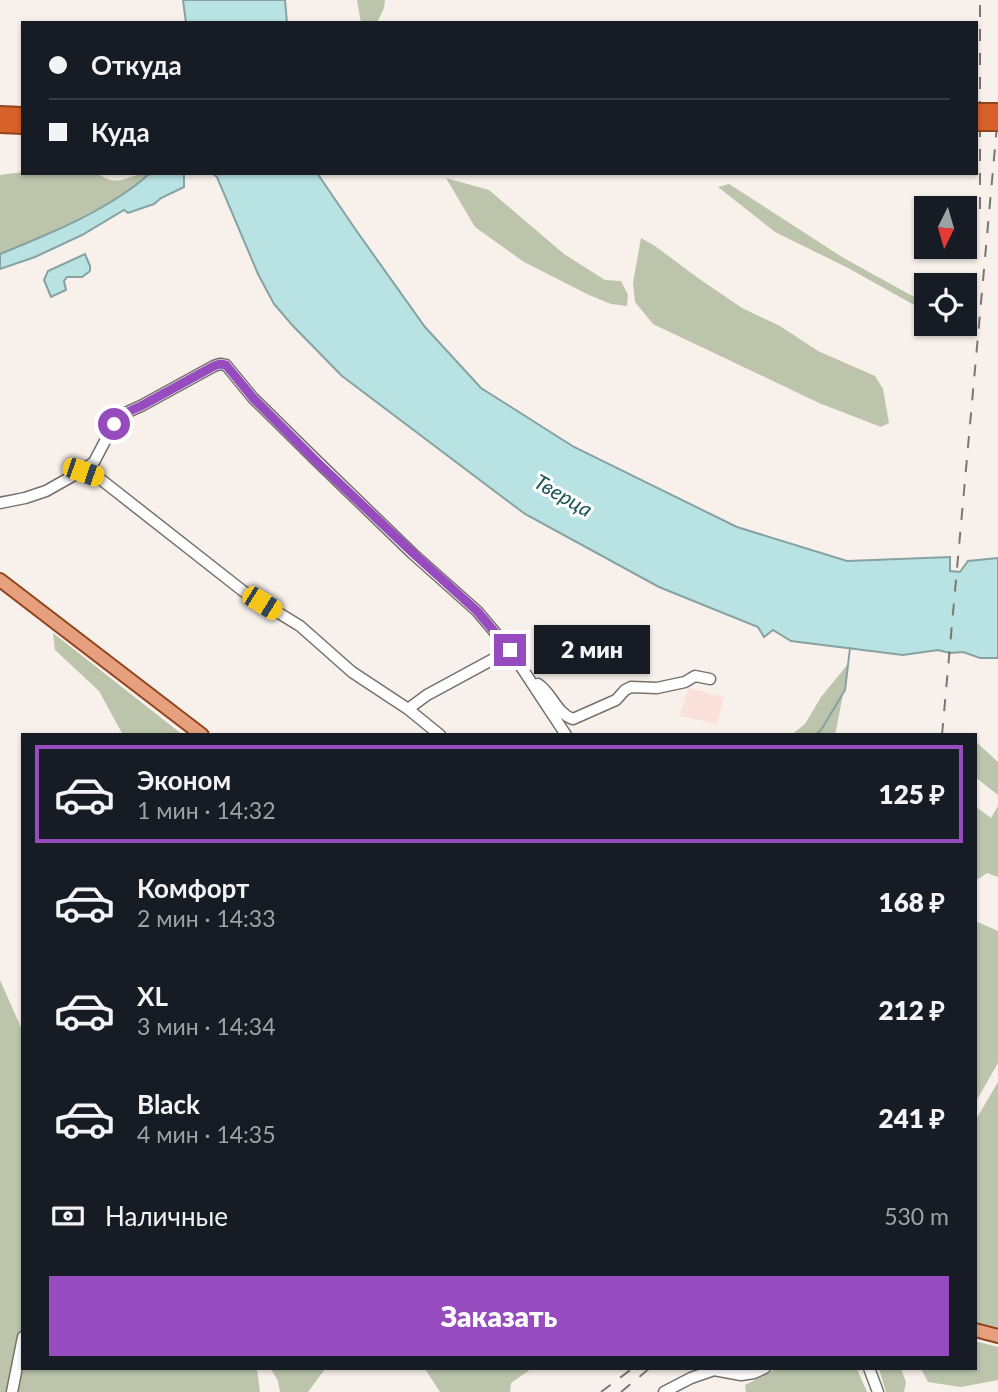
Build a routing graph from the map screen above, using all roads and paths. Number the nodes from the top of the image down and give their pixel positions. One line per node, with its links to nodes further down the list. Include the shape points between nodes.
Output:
1 (978, 111): 2 (highway, bridge)
2 (998, 111)
3 (0, 114): 4 (highway)
4 (21, 115)
5 (978, 123): 6 (highway, bridge)
6 (998, 123)
7 (0, 125): 8 (highway)
8 (21, 126)
9 (78, 473): 10 (street, via 46,491); 12 (street, via 94,463 123,414 214,366 226,365 253,398 477,611); 15 (street, via 99,478 243,591 300,626 352,671)
10 (0, 503)
11 (0, 580): 16 (main road)
12 (510, 650): 14 (street); 15 (street)
13 (710, 679): 14 (street, via 695,677 657,688 631,687 573,719)
14 (530, 680): 18 (street)
15 (408, 709): 17 (street)
16 (199, 733)
17 (438, 733)
18 (565, 733)
19 (977, 1331): 20 (main road)
20 (998, 1336)
21 (21, 1347): 26 (street)
22 (714, 1370): 24 (street, via 741,1376)
23 (714, 1370): 27 (street)
24 (761, 1370)
25 (870, 1370): 28 (street)
26 (12, 1392)
27 (664, 1392)
28 (878, 1392)

